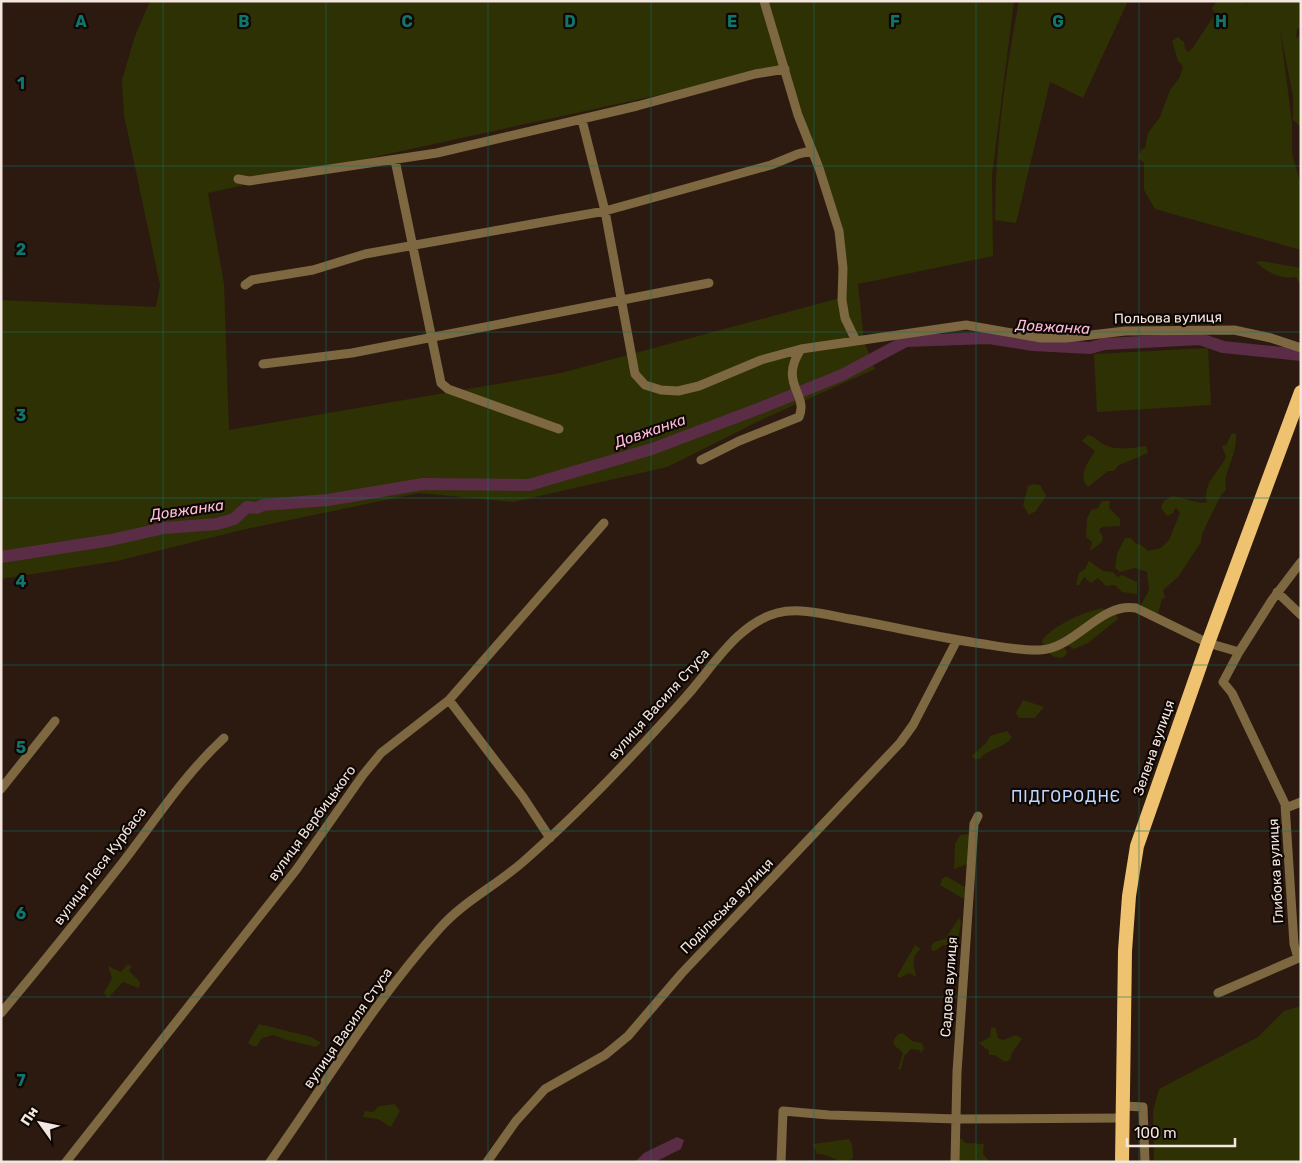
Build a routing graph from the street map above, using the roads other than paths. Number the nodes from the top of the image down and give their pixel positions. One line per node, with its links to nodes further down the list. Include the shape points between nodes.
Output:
1 (764, 1): 2 (street)
2 (785, 69): 3 (street); 4 (street)
3 (582, 120): 5 (street, via 437,154); 7 (street, Польова вулиця)
4 (811, 151): 7 (street); 13 (street, via 839,231 842,300 845,318)
5 (395, 160): 6 (street, via 249,181); 8 (street)
6 (238, 179)
7 (605, 211): 8 (street); 11 (street, Польова вулиця)
8 (413, 247): 10 (street, via 365,254 313,270 252,280); 12 (street)
9 (709, 284): 11 (street)
10 (245, 285)
11 (621, 302): 12 (street); 15 (street, Польова вулиця, via 635,374 645,385 661,390 678,391 699,386 761,360)
12 (432, 338): 16 (street, via 352,354); 18 (street, via 438,377 448,389)
13 (856, 341): 14 (street, Польова вулиця, via 966,325 1041,338 1142,330 1234,330); 15 (street, Польова вулиця)
14 (1301, 348)
15 (801, 349): 19 (street, via 794,359 792,371 793,386 802,406 799,417)
16 (262, 364)
17 (1301, 392): 25 (highway, Зелена вулиця)
18 (559, 429)
19 (701, 460)
20 (604, 523): 27 (street, вулиця Вербицького)
21 (1301, 562): 22 (street)
22 (1277, 592): 23 (street); 26 (street)
23 (1301, 615)
24 (957, 640): 25 (street, вулиця Василя Стуса, via 1041,650 1057,647 1112,611 1127,607 1145,612); 34 (street, вулиця Василя Стуса, via 805,612 780,612 757,621 738,636 652,734); 42 (street, Подільська вулиця, via 913,725 900,743 682,973 628,1036 605,1055 545,1089 516,1121)
25 (1208, 643): 26 (street, вулиця Василя Стуса); 38 (highway, Зелена вулиця, via 1137,846 1128,896 1125,951)
26 (1240, 652): 32 (street, Глибока вулиця, via 1223,682 1232,693)
27 (449, 700): 34 (street); 40 (street, вулиця Вербицького, via 381,753 362,775 296,870)
28 (55, 721): 30 (street)
29 (224, 738): 37 (street, вулиця Леся Курбаса, via 199,761)
30 (1, 789)
31 (1301, 802): 32 (street)
32 (1286, 808): 35 (street, Глибока вулиця, via 1294,944)
33 (978, 816): 39 (street, Садова вулиця, via 974,824 961,998)
34 (550, 838): 41 (street, вулиця Василя Стуса, via 442,926 382,997)
35 (1299, 957): 36 (street)
36 (1218, 993)
37 (1, 1013)
38 (1123, 1112): 39 (street); 45 (highway, Зелена вулиця); 46 (street, via 1144,1107)
39 (957, 1119): 43 (street, via 783,1111); 44 (street, Садова вулиця)
40 (66, 1162)
41 (270, 1162)
42 (487, 1162)
43 (781, 1162)
44 (955, 1162)
45 (1122, 1162)
46 (1145, 1162)

